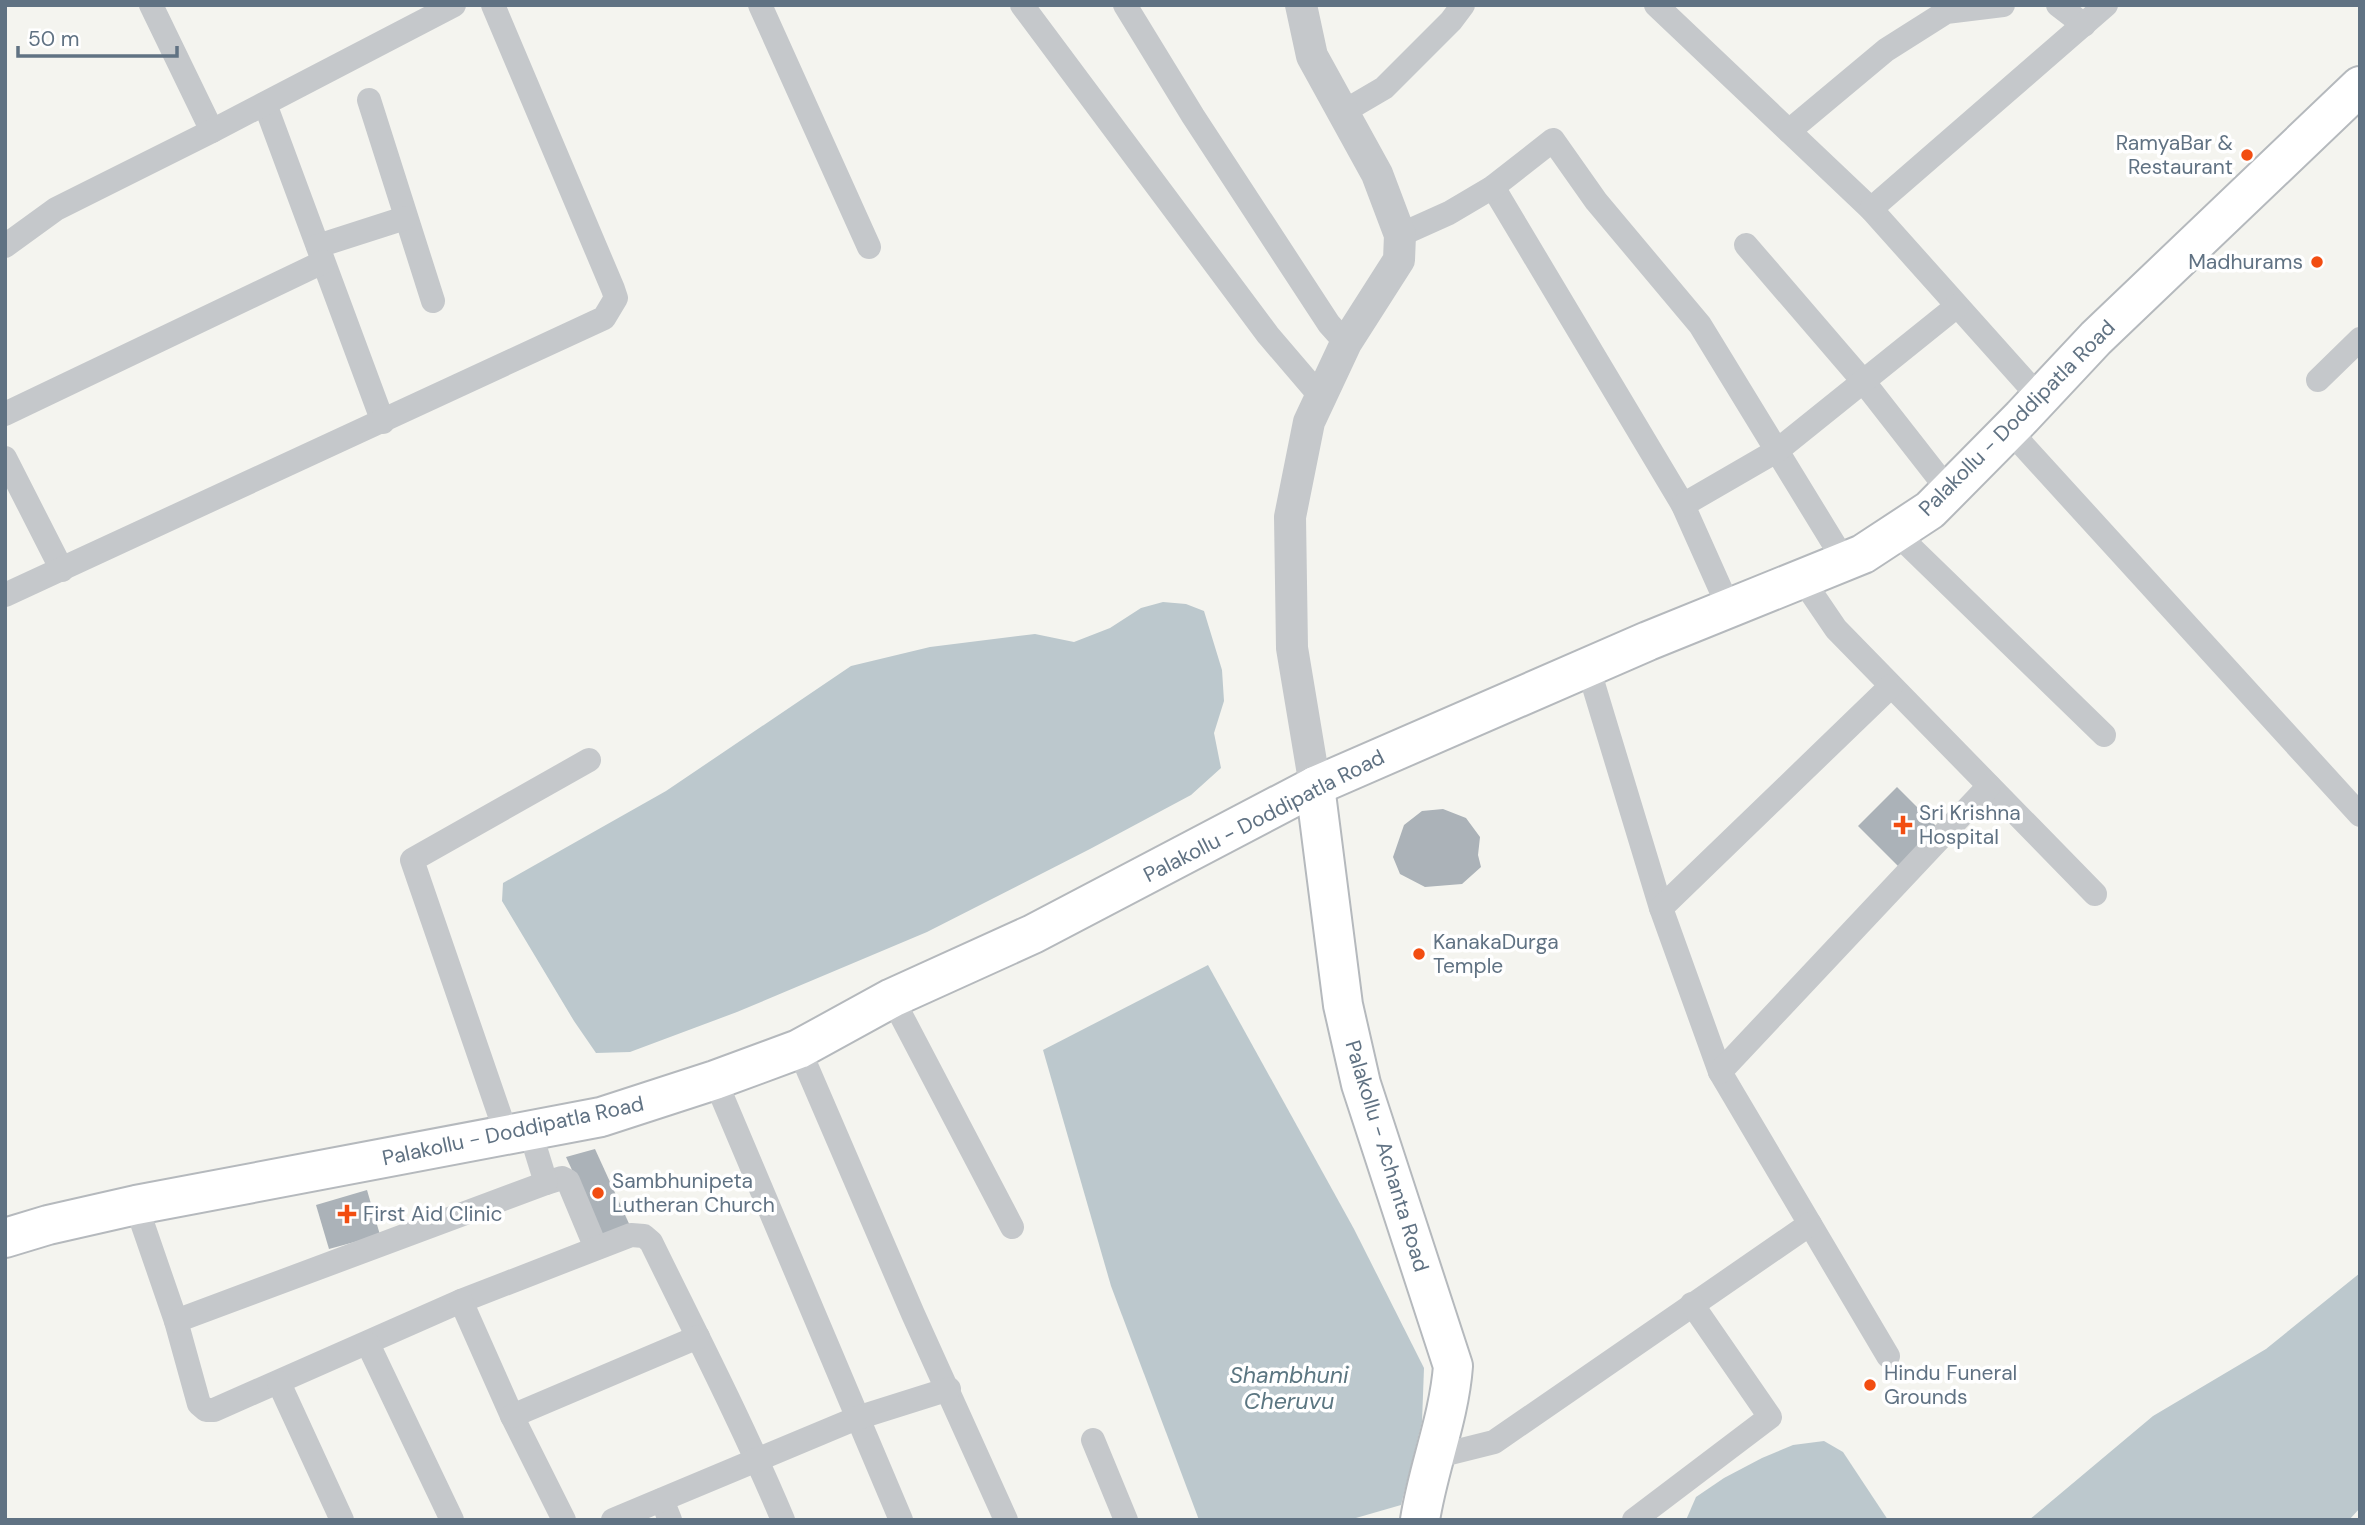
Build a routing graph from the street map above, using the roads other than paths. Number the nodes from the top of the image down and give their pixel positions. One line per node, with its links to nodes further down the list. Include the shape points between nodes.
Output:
1 (151, 5): 18 (street)
2 (454, 5): 16 (street)
3 (493, 5): 37 (street, via 616,298 604,318)
4 (760, 5): 26 (street)
5 (1022, 5): 34 (street, via 1260,324)
6 (1125, 5): 31 (street, via 1193,116)
7 (1301, 5): 17 (street, via 1312,56)
8 (1463, 5): 17 (street, via 1384,88)
9 (1656, 5): 19 (street)
10 (2003, 5): 19 (street, via 1946,12 1886,50)
11 (2058, 5): 13 (street)
12 (2106, 5): 13 (street)
13 (2084, 25): 21 (street)
14 (2360, 86): 35 (main road, Palakollu - Doddipatla Road, via 2096,338)
15 (369, 100): 22 (street)
16 (265, 104): 18 (street); 27 (street)
17 (1343, 112): 23 (street, via 1377,174)
18 (212, 131): 25 (street, via 56,209)
19 (1789, 131): 21 (street)
20 (1493, 187): 23 (street); 39 (street, via 1553,140 1596,201 1700,325); 42 (street)
21 (1871, 209): 29 (street)
22 (405, 218): 27 (street); 28 (street)
23 (1400, 235): 31 (street, via 1399,260)
24 (1746, 245): 33 (street)
25 (5, 246)
26 (869, 247)
27 (320, 254): 36 (street); 37 (street)
28 (433, 301)
29 (1957, 306): 33 (street); 35 (street)
30 (2360, 339): 32 (street)
31 (1346, 343): 34 (street)
32 (2318, 380)
33 (1863, 382): 39 (street); 41 (street)
34 (1321, 397): 53 (street, via 1309,422 1290,517 1292,648)
35 (2040, 398): 38 (main road, Palakollu - Doddipatla Road)
36 (5, 414)
37 (383, 422): 45 (street)
38 (2009, 430): 41 (main road, Palakollu - Doddipatla Road); 55 (street)
39 (1778, 450): 42 (street); 44 (street)
40 (5, 458): 45 (street)
41 (1949, 491): 43 (main road, Palakollu - Doddipatla Road)
42 (1683, 505): 48 (street)
43 (1896, 533): 44 (main road, Palakollu - Doddipatla Road); 51 (street)
44 (1845, 562): 46 (main road, Palakollu - Doddipatla Road)
45 (62, 570): 47 (street)
46 (1802, 579): 48 (main road, Palakollu - Doddipatla Road); 50 (street, via 1836,629)
47 (5, 595)
48 (1729, 608): 49 (main road, Palakollu - Doddipatla Road)
49 (1588, 667): 53 (main road, Palakollu - Doddipatla Road); 57 (street)
50 (1891, 686): 54 (street); 57 (street)
51 (2104, 734)
52 (589, 760): 62 (street, via 412,860)
53 (1315, 786): 58 (main road, Palakollu - Doddipatla Road, via 1033,934); 80 (main road, Palakollu - Achanta Road, via 1343,1004 1361,1084 1453,1366 1451,1395)
54 (1989, 786): 56 (street); 60 (street)
55 (2360, 815)
56 (2095, 894)
57 (1661, 908): 60 (street)
58 (892, 998): 59 (main road, Palakollu - Doddipatla Road); 66 (street)
59 (799, 1049): 61 (main road, Palakollu - Doddipatla Road); 76 (street)
60 (1720, 1072): 65 (street)
61 (715, 1080): 62 (main road, Palakollu - Doddipatla Road, via 601,1117); 78 (street)
62 (518, 1133): 63 (street); 64 (main road, Palakollu - Doddipatla Road)
63 (546, 1183): 68 (street, via 562,1178 568,1181); 71 (street)
64 (136, 1205): 67 (main road, Palakollu - Doddipatla Road); 71 (street)
65 (1810, 1224): 70 (street); 74 (street)
66 (1012, 1227)
67 (5, 1238)
68 (596, 1248): 69 (street); 72 (street, via 631,1235 651,1242)
69 (461, 1301): 73 (street); 77 (street)
70 (1692, 1304): 80 (street, via 1494,1442); 92 (street, via 1770,1417)
71 (176, 1321): 75 (street, via 199,1404 206,1410)
72 (698, 1337): 77 (street); 81 (street)
73 (368, 1344): 75 (street); 84 (street)
74 (1888, 1356)
75 (279, 1383): 83 (street)
76 (948, 1389): 78 (street); 89 (street)
77 (512, 1416): 85 (street)
78 (857, 1418): 81 (street); 88 (street)
79 (1093, 1440): 90 (street)
80 (1434, 1457): 91 (main road, Palakollu - Achanta Road)
81 (758, 1460): 82 (street); 87 (street)
82 (666, 1510): 86 (street)
83 (342, 1520)
84 (452, 1520)
85 (564, 1520)
86 (613, 1520)
87 (783, 1520)
88 (901, 1520)
89 (1006, 1520)
90 (1126, 1520)
91 (1420, 1520)
92 (1634, 1520)

